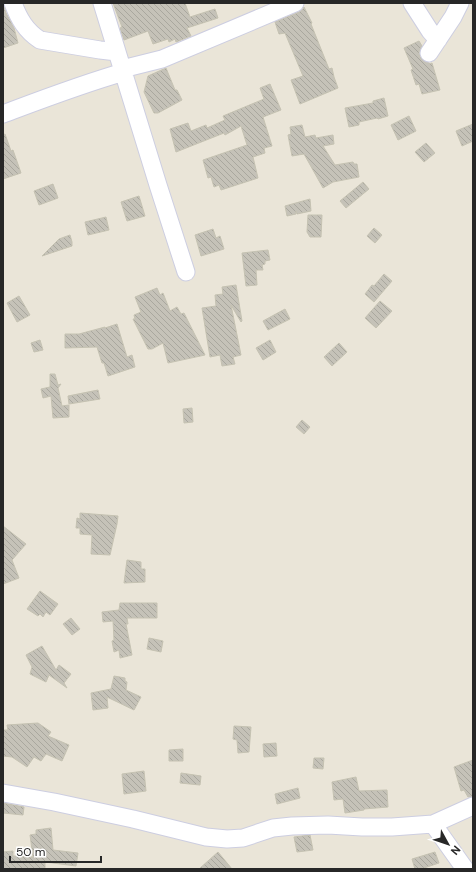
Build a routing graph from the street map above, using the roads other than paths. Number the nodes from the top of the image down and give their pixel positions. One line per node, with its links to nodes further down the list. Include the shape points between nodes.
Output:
1 (13, 3): 6 (street, via 25,27 40,40)
2 (102, 3): 6 (street)
3 (295, 3): 7 (street, via 162,59)
4 (412, 3): 5 (street, via 430,30 434,46)
5 (460, 3)
6 (117, 52): 7 (street)
7 (123, 71): 8 (street); 9 (street)
8 (3, 114)
9 (186, 272)
10 (3, 793): 12 (street, via 227,839 243,838 273,828 292,826 328,824 392,827)
11 (473, 806): 12 (street)
12 (433, 824): 13 (street)
13 (465, 869)

